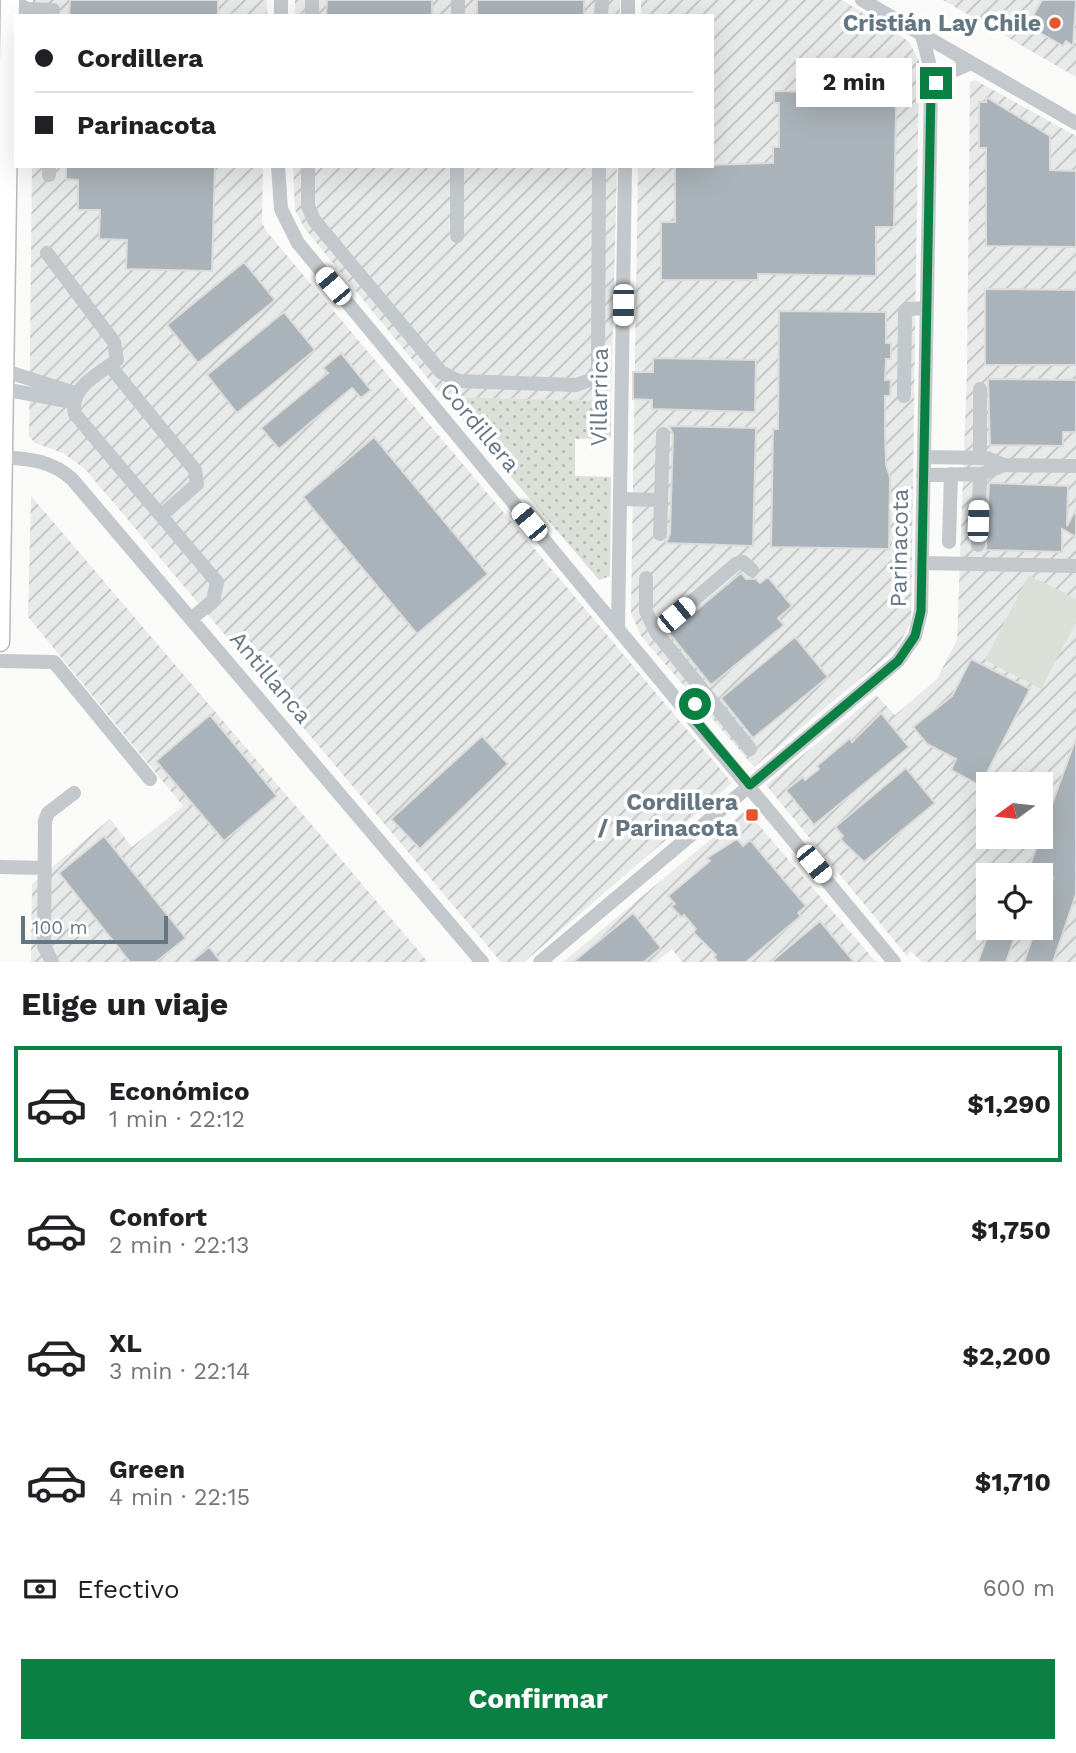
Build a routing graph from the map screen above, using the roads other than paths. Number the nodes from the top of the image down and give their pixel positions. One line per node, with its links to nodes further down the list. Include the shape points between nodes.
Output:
1 (11, 0): 3 (street, via 27,9); 4 (main road)
2 (862, 0): 5 (street)
3 (53, 9)
4 (13, 27): 8 (main road)
5 (922, 35): 6 (street); 7 (street, Parinacota)
6 (971, 63): 7 (street, via 948,73); 9 (street)
7 (931, 89): 18 (street, Parinacota)
8 (4, 114): 17 (main road)
9 (1076, 123)
10 (278, 168): 44 (street, Cordillera, via 281,209 298,243)
11 (308, 168): 13 (street, via 308,206 314,220 446,376 458,381 576,385 590,380 598,369)
12 (457, 168): 15 (street)
13 (599, 168)
14 (625, 168): 33 (street, Villarrica)
15 (457, 236)
16 (47, 253): 19 (street, via 114,342 117,360)
17 (3, 305): 20 (main road)
18 (926, 309): 22 (street, via 905,312); 26 (street, Parinacota)
19 (110, 366): 23 (street); 35 (street, via 195,470 197,484)
20 (5, 380): 23 (street); 25 (main road)
21 (980, 389): 27 (street)
22 (904, 396)
23 (74, 397): 35 (street, via 75,414)
24 (663, 434): 34 (street)
25 (2, 450): 43 (street, Antillanca, via 65,472); 46 (main road)
26 (923, 457): 27 (street); 32 (street, Parinacota)
27 (980, 457): 28 (street)
28 (1004, 465): 29 (street); 31 (street)
29 (1076, 466)
30 (951, 474): 31 (street); 32 (street); 37 (street)
31 (980, 474): 38 (street)
32 (923, 475): 39 (street, Parinacota)
33 (620, 499): 34 (street); 44 (street, Villarrica)
34 (662, 500): 36 (street)
35 (162, 514): 43 (street, via 217,582 213,601)
36 (660, 534)
37 (949, 542)
38 (978, 545)
39 (922, 563): 40 (street); 52 (street, Parinacota, via 920,620 905,653)
40 (1076, 566)
41 (752, 570): 45 (street, via 743,562 737,564)
42 (646, 578): 45 (street, via 646,611)
43 (191, 620): 57 (street, Antillanca)
44 (618, 629): 49 (street, Cordillera)
45 (656, 632): 48 (street)
46 (0, 642)
47 (0, 661): 51 (street, via 54,662)
48 (707, 695): 49 (street); 50 (street)
49 (687, 710): 52 (street, Cordillera)
50 (750, 749)
51 (150, 779)
52 (750, 785): 58 (street, Parinacota); 59 (street, Cordillera)
53 (74, 793): 55 (street, via 46,816)
54 (0, 867): 55 (street)
55 (44, 868): 56 (street, via 44,946)
56 (52, 962)
57 (482, 962)
58 (540, 962)
59 (894, 962)

